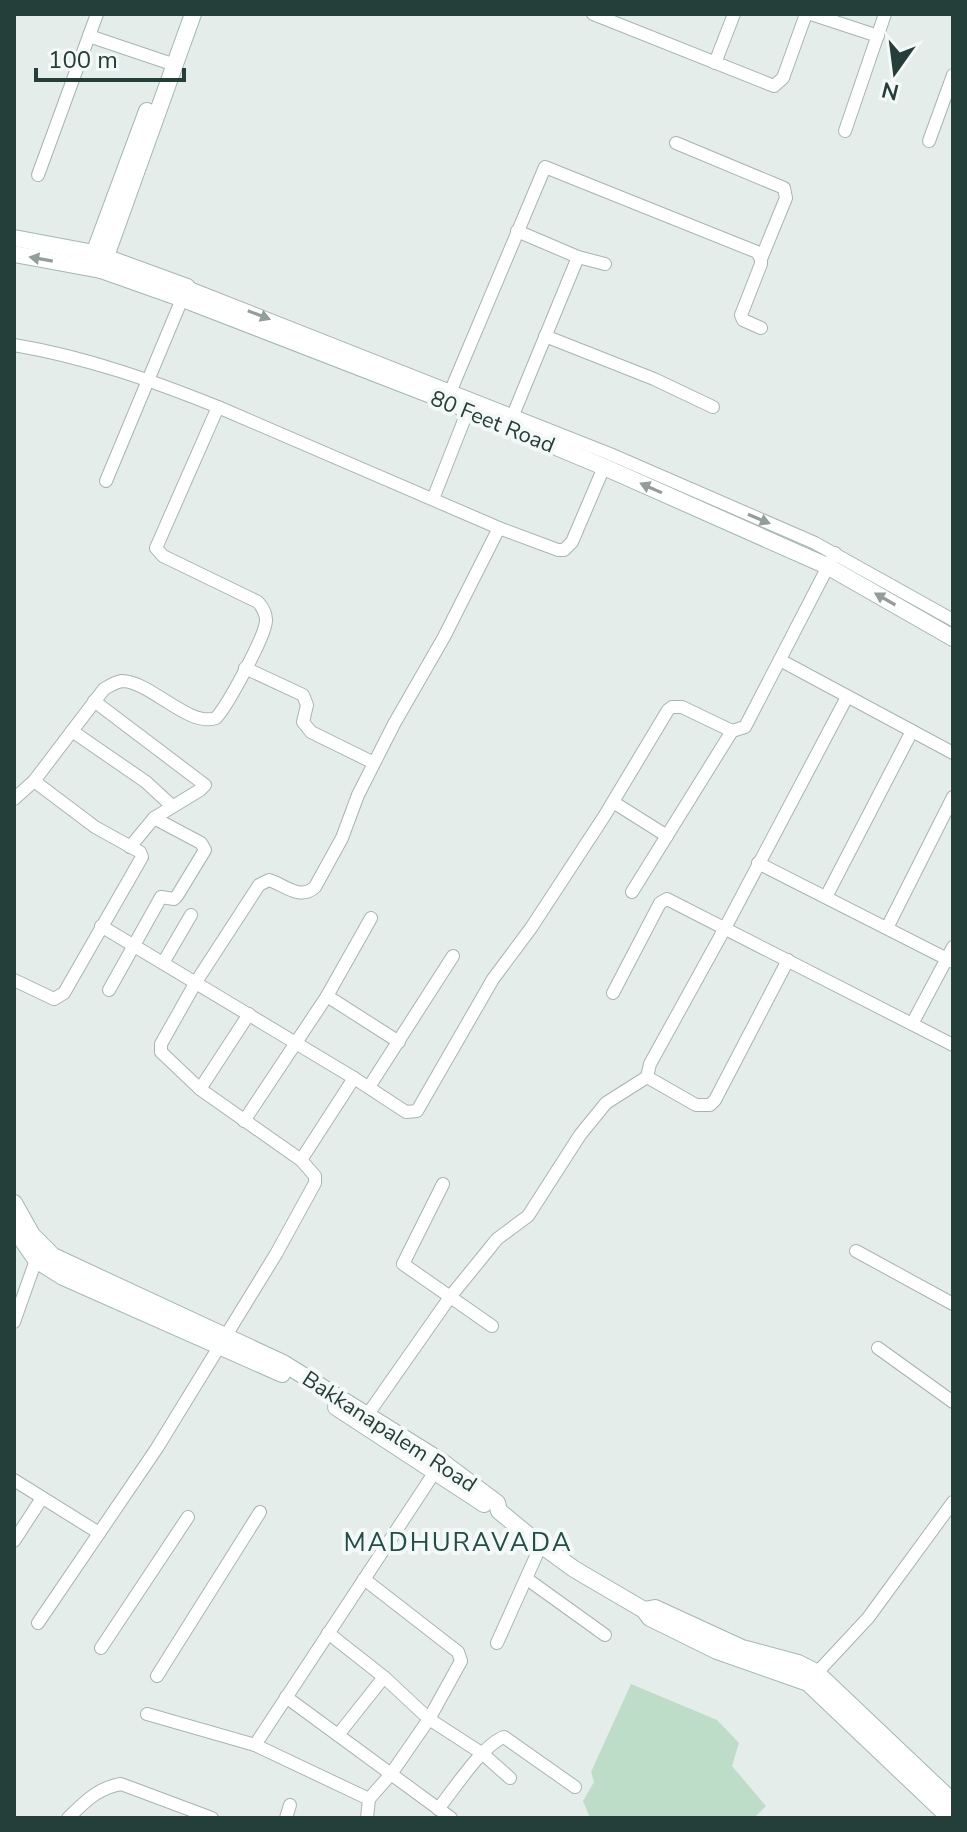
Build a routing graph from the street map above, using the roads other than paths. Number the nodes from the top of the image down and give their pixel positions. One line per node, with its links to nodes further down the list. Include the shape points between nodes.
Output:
1 (97, 14): 8 (street)
2 (182, 14): 10 (street)
3 (193, 14): 10 (street)
4 (593, 14): 11 (street)
5 (734, 14): 11 (street)
6 (808, 14): 9 (street); 11 (street, via 777,85)
7 (885, 14): 9 (street)
8 (89, 36): 10 (street); 16 (street)
9 (878, 36): 13 (street)
10 (170, 63): 22 (street)
11 (715, 63)
12 (953, 75): 14 (street)
13 (845, 131)
14 (929, 141)
15 (676, 143): 21 (street, via 787,192)
16 (38, 175)
17 (517, 231): 20 (street); 21 (street, via 545,167 750,248); 29 (street)
18 (14, 238): 22 (street)
19 (14, 254): 22 (street, one-way to 19)
20 (578, 257): 23 (street); 26 (street)
21 (761, 259): 25 (street, via 741,315)
22 (98, 262): 24 (street, 80 Feet Road)
23 (605, 264)
24 (185, 293): 28 (street); 29 (street, one-way to 29); 32 (street, 80 Feet Road)
25 (761, 328)
26 (545, 336): 31 (street); 33 (street)
27 (14, 345): 28 (street)
28 (148, 379): 30 (street); 35 (street)
29 (451, 390): 33 (street)
30 (218, 407): 36 (street); 42 (street, via 156,548 263,608 265,626)
31 (713, 407)
32 (468, 410): 34 (street, 80 Feet Road); 36 (street)
33 (513, 415): 38 (street, one-way to 38, via 610,454)
34 (604, 467): 37 (street, via 564,550); 38 (street, 80 Feet Road, one-way to 34)
35 (106, 481)
36 (433, 499): 37 (street)
37 (499, 528): 49 (street)
38 (831, 560): 39 (street); 40 (street, 80 Feet Road, one-way to 38); 41 (street)
39 (953, 620)
40 (953, 638)
41 (780, 660): 43 (street); 46 (street, via 745,727)
42 (245, 668): 44 (street, via 220,714 211,720 123,681 104,689); 49 (street, via 303,695 303,722 311,732)
43 (847, 697): 47 (street); 59 (street)
44 (94, 701): 45 (street); 55 (street, via 204,781 203,788)
45 (72, 731): 51 (street); 55 (street)
46 (732, 731): 54 (street, via 672,707); 57 (street)
47 (912, 731): 48 (street); 61 (street)
48 (953, 753)
49 (374, 763): 73 (street, via 342,838 311,892 298,893 264,880)
50 (14, 778): 51 (street)
51 (30, 785): 53 (street); 58 (street)
52 (953, 797): 66 (street)
53 (14, 799)
54 (613, 802): 57 (street); 84 (street, via 493,979 421,1106 406,1112)
55 (172, 806): 56 (street)
56 (154, 818): 58 (street); 67 (street, via 205,850 177,896 161,897)
57 (667, 836): 60 (street)
58 (130, 847): 64 (street, via 142,857)
59 (758, 863): 61 (street); 65 (street)
60 (632, 892)
61 (826, 897): 66 (street)
62 (191, 915): 71 (street)
63 (371, 918): 76 (street)
64 (101, 926): 67 (street); 72 (street, via 64,993 54,999)
65 (725, 928): 70 (street); 75 (street, via 663,900); 82 (street)
66 (887, 928): 69 (street)
67 (134, 946): 71 (street); 74 (street)
68 (453, 956): 79 (street)
69 (951, 956): 78 (street)
70 (788, 960): 78 (street); 82 (street, via 710,1105 696,1105)
71 (163, 963): 73 (street)
72 (14, 980)
73 (196, 982): 77 (street); 85 (street, via 161,1052)
74 (109, 990)
75 (613, 993)
76 (327, 996): 79 (street); 80 (street)
77 (249, 1014): 80 (street); 85 (street)
78 (912, 1024): 81 (street)
79 (399, 1042): 84 (street)
80 (298, 1044): 83 (street); 86 (street)
81 (953, 1045)
82 (647, 1077): 93 (street, via 606,1103 528,1216 497,1239)
83 (354, 1078): 84 (street); 87 (street)
84 (369, 1087)
85 (200, 1089): 86 (street)
86 (244, 1121): 87 (street)
87 (301, 1160): 97 (street, via 315,1176 314,1189)
88 (443, 1184): 93 (street, via 403,1264)
89 (14, 1203): 97 (street, Bakkanapalem Road, via 32,1235 53,1256)
90 (14, 1228): 92 (street)
91 (856, 1251): 94 (street)
92 (36, 1260): 95 (street); 97 (street, via 63,1277)
93 (450, 1297): 96 (street); 100 (street)
94 (953, 1304)
95 (14, 1322)
96 (492, 1326)
97 (221, 1341): 100 (street, Bakkanapalem Road, via 262,1351); 101 (street); 107 (street)
98 (878, 1348): 99 (street)
99 (953, 1402)
100 (368, 1414): 101 (street, Bakkanapalem Road)
101 (439, 1466): 109 (street, Bakkanapalem Road, via 497,1503 499,1511); 110 (street)
102 (14, 1480): 103 (street)
103 (42, 1498): 107 (street); 108 (street)
104 (953, 1502): 119 (street, via 868,1618)
105 (260, 1512): 117 (street)
106 (188, 1517): 116 (street)
107 (99, 1533): 112 (street)
108 (14, 1541)
109 (541, 1545): 111 (street); 119 (street, Bakkanapalem Road, via 650,1618 717,1651)
110 (364, 1579): 113 (street); 122 (street, via 458,1652 461,1661)
111 (527, 1579): 114 (street); 115 (street)
112 (38, 1623)
113 (328, 1633): 118 (street); 120 (street)
114 (605, 1635)
115 (497, 1643)
116 (101, 1648)
117 (157, 1676)
118 (384, 1677): 122 (street); 123 (street)
119 (812, 1678): 130 (street); 136 (street)
120 (286, 1697): 123 (street); 124 (street)
121 (147, 1714): 124 (street)
122 (429, 1719): 125 (street); 126 (street)
123 (338, 1735): 126 (street)
124 (255, 1745): 129 (street)
125 (483, 1754): 127 (street); 128 (street, via 504,1737); 131 (street)
126 (391, 1774): 129 (street); 131 (street)
127 (510, 1778)
128 (575, 1787)
129 (369, 1799): 134 (street)
130 (953, 1802)
131 (438, 1809): 135 (street)
132 (68, 1818): 133 (street, via 94,1794 121,1784)
133 (212, 1818)
134 (367, 1818)
135 (451, 1818)
136 (950, 1818)

